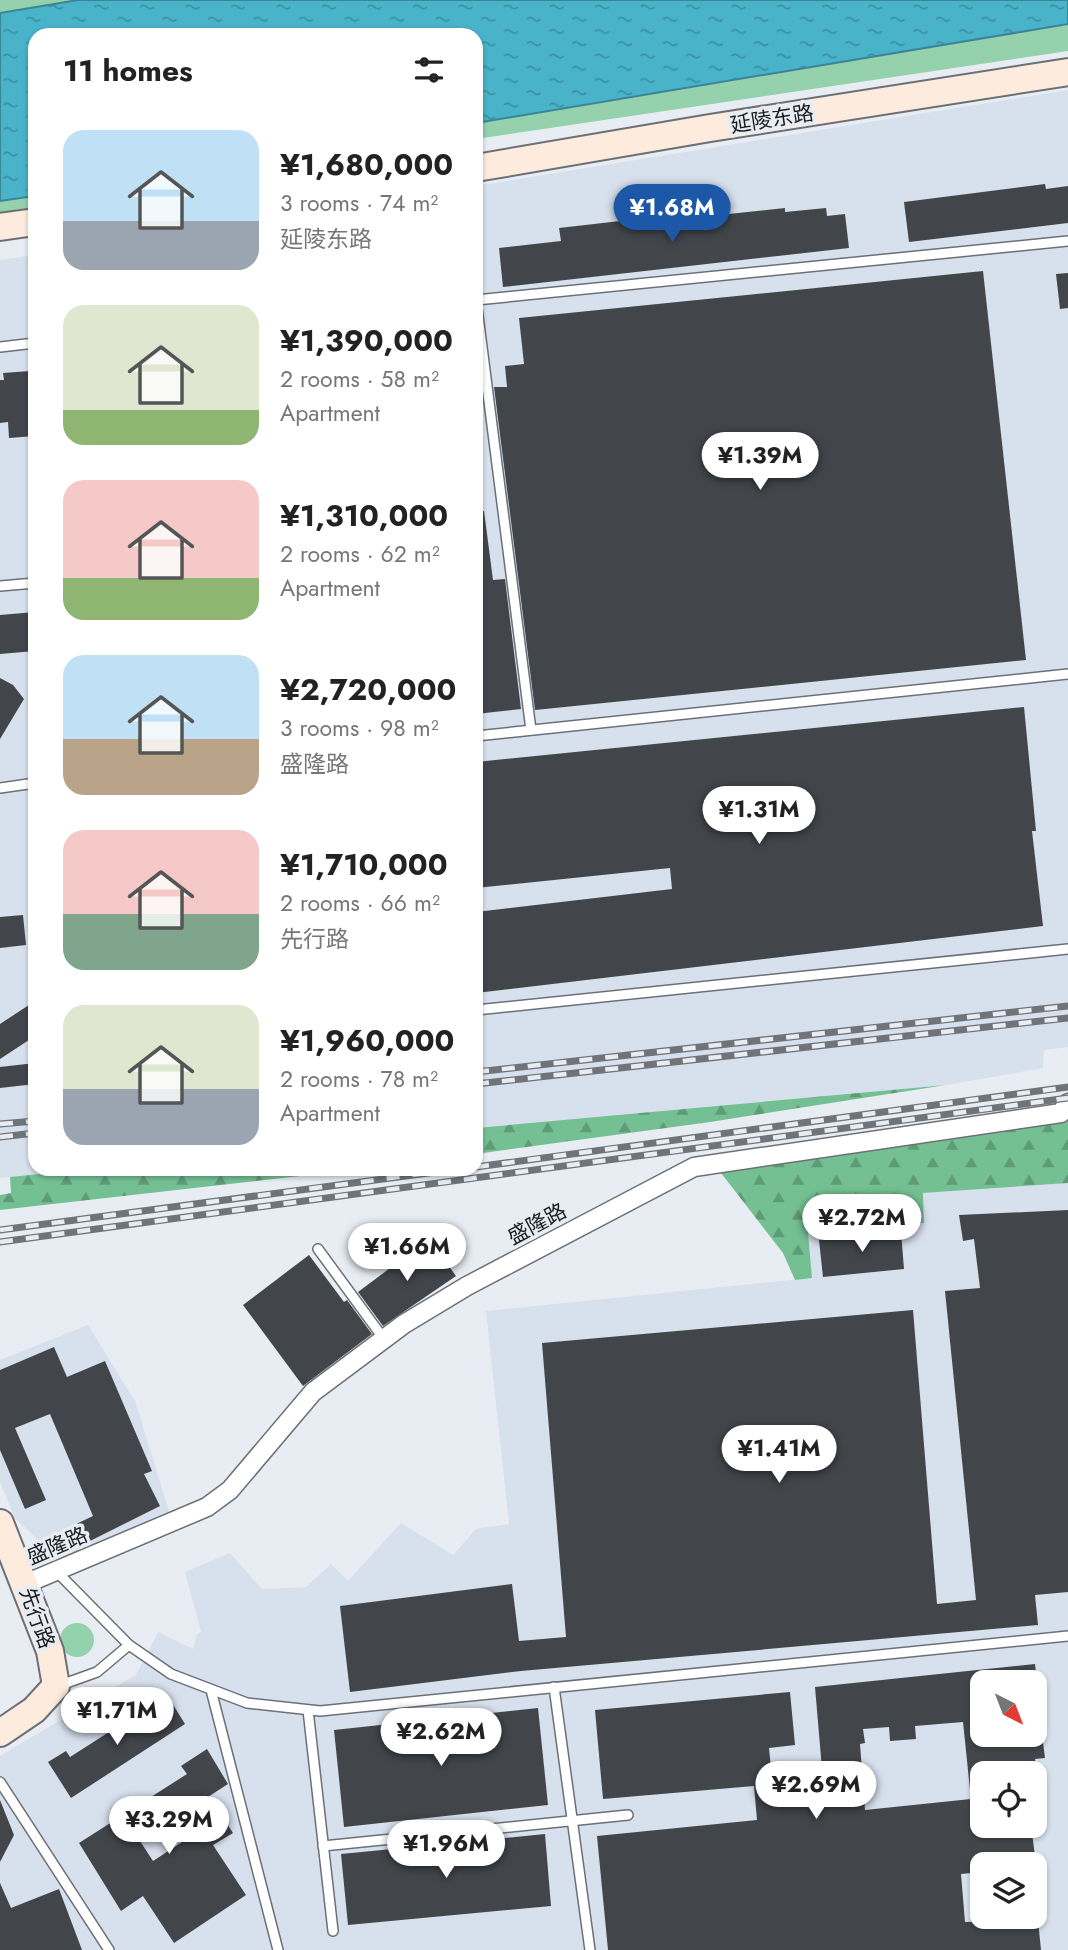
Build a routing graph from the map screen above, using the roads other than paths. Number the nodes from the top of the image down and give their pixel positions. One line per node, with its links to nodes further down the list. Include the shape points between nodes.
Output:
1 (1068, 56): 3 (main road, 延陵东路)
2 (1068, 72): 4 (main road, 延陵东路)
3 (483, 151)
4 (483, 167)
5 (28, 223): 6 (main road)
6 (0, 227)
7 (28, 240): 9 (main road)
8 (1068, 241): 10 (lane)
9 (0, 244)
10 (483, 299)
11 (28, 344): 12 (lane)
12 (0, 347)
13 (483, 355): 17 (lane)
14 (28, 584): 15 (lane)
15 (0, 586)
16 (1068, 674): 17 (lane)
17 (531, 730): 18 (lane)
18 (483, 735)
19 (28, 784): 20 (lane)
20 (0, 788)
21 (1068, 948): 22 (lane)
22 (483, 1009)
23 (1068, 1103): 25 (street, 盛隆路, via 1061,1113 694,1167 467,1286)
24 (318, 1249): 25 (lane)
25 (384, 1339): 27 (street, 盛隆路, via 313,1392 230,1490 207,1507)
26 (0, 1523): 28 (main road, 先行路)
27 (56, 1571): 28 (street, 盛隆路); 30 (lane)
28 (25, 1584): 31 (main road, 先行路, via 50,1651)
29 (1068, 1636): 32 (lane)
30 (129, 1645): 31 (lane, via 97,1672); 33 (lane, via 171,1674)
31 (56, 1686): 35 (main road, via 34,1710)
32 (554, 1687): 34 (lane); 38 (lane)
33 (211, 1690): 34 (lane, via 247,1703); 42 (lane)
34 (308, 1710): 39 (lane)
35 (0, 1733)
36 (0, 1782): 41 (lane)
37 (628, 1815): 38 (lane)
38 (570, 1820): 39 (lane); 43 (lane)
39 (323, 1846): 40 (lane)
40 (333, 1931)
41 (108, 1950)
42 (278, 1950)
43 (590, 1950)

